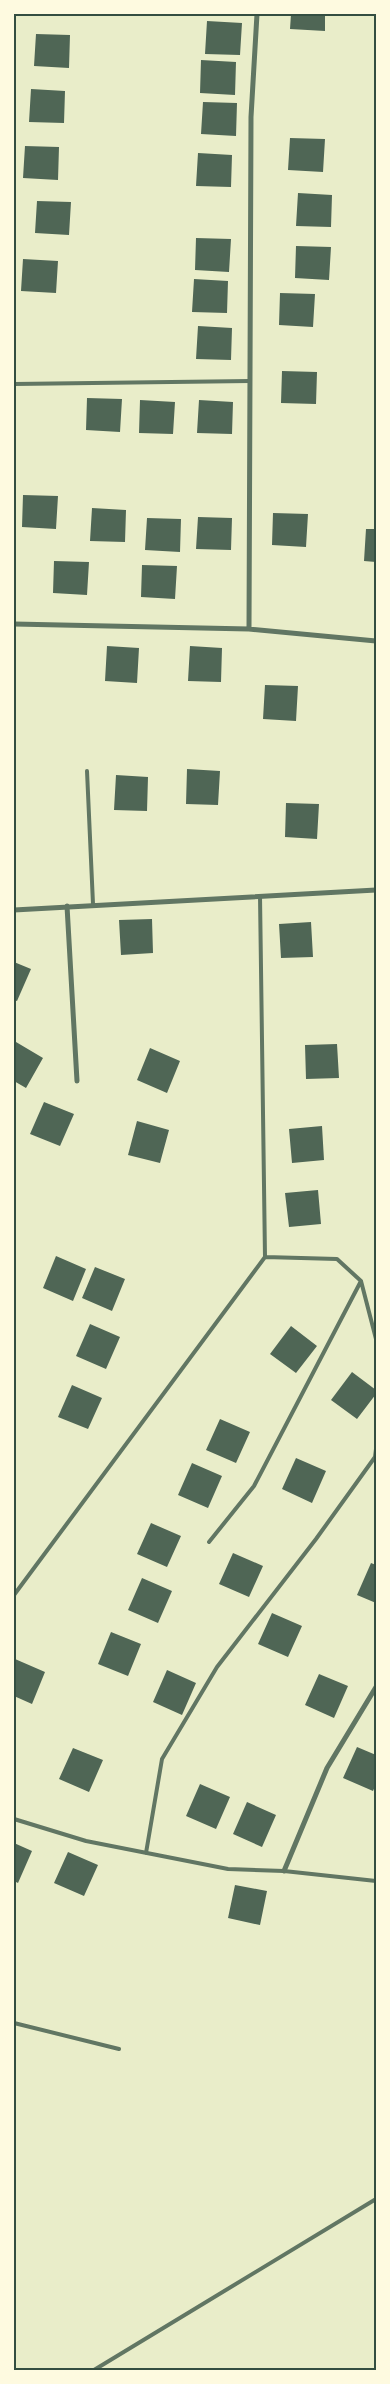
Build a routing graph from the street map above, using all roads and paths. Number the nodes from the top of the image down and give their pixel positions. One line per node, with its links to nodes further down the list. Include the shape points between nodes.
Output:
1 (257, 14): 2 (street, via 252,117)
2 (250, 381): 3 (lane); 5 (street)
3 (14, 384)
4 (14, 624): 5 (street)
5 (249, 629): 6 (street)
6 (376, 641)
7 (87, 771): 10 (lane)
8 (376, 890): 9 (street)
9 (260, 896): 10 (street); 14 (lane)
10 (93, 904): 11 (street)
11 (66, 906): 12 (street); 13 (street)
12 (14, 910)
13 (77, 1081)
14 (265, 1258): 15 (lane, via 337,1259); 19 (lane)
15 (361, 1281): 16 (lane); 18 (lane, via 254,1486)
16 (376, 1339)
17 (376, 1449): 22 (lane, via 375,1457 316,1539 217,1667 162,1759)
18 (209, 1542)
19 (14, 1595)
20 (376, 1687): 23 (street, via 327,1768)
21 (14, 1819): 22 (lane, via 86,1841)
22 (146, 1853): 23 (lane, via 228,1869)
23 (284, 1871): 24 (lane)
24 (376, 1881)
25 (14, 2023): 26 (lane)
26 (119, 2049)
27 (376, 2199): 28 (lane)
28 (94, 2370)

